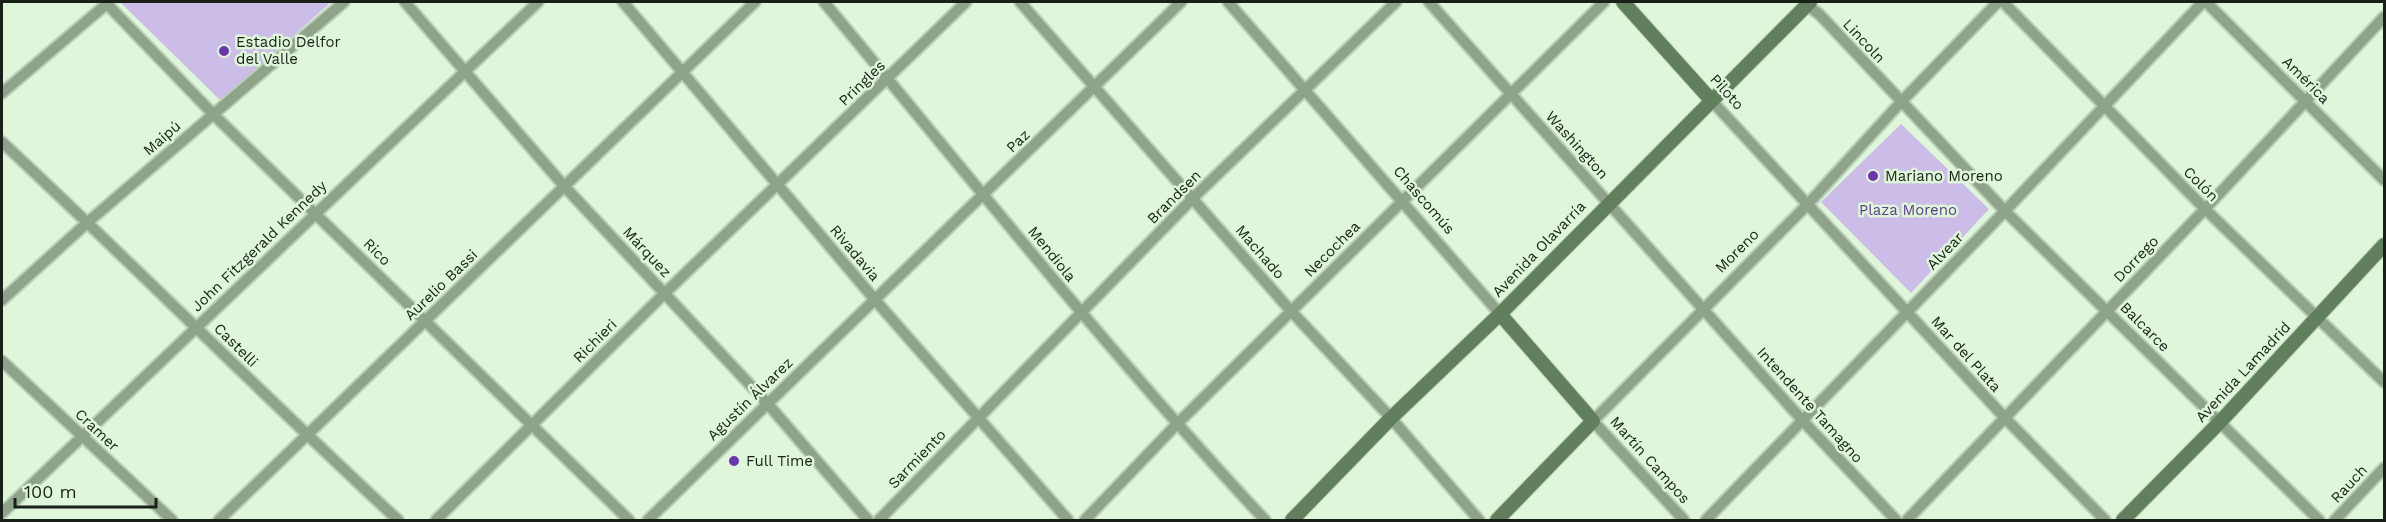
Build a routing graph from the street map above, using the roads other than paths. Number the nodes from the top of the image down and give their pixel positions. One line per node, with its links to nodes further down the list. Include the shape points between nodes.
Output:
1 (107, 2): 25 (street); 31 (street, Rico)
2 (344, 2): 31 (street, Maipú)
3 (405, 2): 20 (street, Márquez)
4 (538, 2): 20 (street, John Fitzgerald Kennedy)
5 (623, 2): 21 (street, Rivadavia)
6 (755, 2): 21 (street, Aurelio Bassi)
7 (824, 2): 22 (street, Mendiola)
8 (966, 2): 22 (street, Pringles)
9 (1020, 2): 23 (street, Machado)
10 (1181, 2): 23 (street, Paz)
11 (1228, 2): 24 (street, Chascomús)
12 (1396, 2): 24 (street, Brandsen)
13 (1429, 2): 26 (street, Washington)
14 (1604, 2): 26 (street, Necochea)
15 (1623, 2): 27 (main road, Piloto)
16 (2001, 2): 29 (street, Moreno); 30 (street, Colón)
17 (2205, 2): 28 (street, América); 30 (street, Alvear)
18 (1807, 3): 27 (main road, Avenida Olavarría); 29 (street, Lincoln)
19 (2385, 17): 28 (street, Dorrego)
20 (466, 70): 34 (street, Márquez); 43 (street, John Fitzgerald Kennedy)
21 (684, 71): 34 (street, Aurelio Bassi); 35 (street, Rivadavia)
22 (888, 79): 35 (street, Pringles); 36 (street, Mendiola)
23 (1096, 86): 36 (street, Paz); 37 (street, Machado)
24 (1305, 89): 37 (street, Brandsen); 38 (street, Chascomús)
25 (2, 93)
26 (1511, 93): 38 (street, Necochea); 39 (street, Washington)
27 (1711, 100): 39 (main road, Avenida Olavarría); 40 (street, Piloto)
28 (2305, 101): 33 (street, América); 41 (street, Dorrego)
29 (1901, 102): 40 (street, Moreno); 42 (street, Balcarce)
30 (2103, 107): 41 (street, Colón); 42 (street, Alvear)
31 (213, 114): 43 (street, Rico); 44 (street, Maipú)
32 (2, 142): 44 (street, Castelli)
33 (2385, 180)
34 (564, 186): 46 (street, Márquez); 56 (street, Aurelio Bassi)
35 (778, 186): 46 (street, Richieri); 48 (street, Rivadavia)
36 (984, 195): 48 (street, Paz); 52 (street, Mendiola)
37 (1193, 198): 50 (street, Machado); 52 (street, Brandsen)
38 (1402, 200): 50 (street, Necochea); 54 (street, Chascomús)
39 (1608, 203): 49 (street, Washington); 54 (main road, Avenida Olavarría)
40 (1808, 204): 49 (street, Moreno); 53 (street, Mar del Plata)
41 (2205, 209): 51 (street, Dorrego); 55 (street, Colón)
42 (2005, 211): 51 (street, Balcarce); 53 (street, Alvear)
43 (316, 213): 56 (street, Rico); 57 (street, John Fitzgerald Kennedy)
44 (88, 222): 47 (street, Maipú); 57 (street, Castelli)
45 (2385, 245): 55 (main road, Avenida Lamadrid)
46 (665, 293): 60 (street, Márquez); 68 (street, Richieri)
47 (2, 300)
48 (876, 301): 60 (street, Agustín Álvarez); 61 (street, Rivadavia)
49 (1702, 309): 64 (street, Moreno); 65 (street, Intendente Tamagno)
50 (1291, 311): 62 (street, Machado); 67 (street, Necochea)
51 (2107, 311): 63 (street, Dorrego); 66 (street, Balcarce)
52 (1080, 312): 61 (street, Brandsen); 67 (street, Mendiola)
53 (1907, 312): 63 (street, Mar del Plata); 65 (street, Alvear)
54 (1500, 314): 62 (main road, Avenida Olavarría); 64 (main road, Chascomús)
55 (2316, 316): 59 (street, Colón); 66 (main road, Avenida Lamadrid)
56 (425, 321): 68 (street, Rico); 70 (street, Aurelio Bassi)
57 (196, 327): 69 (street, John Fitzgerald Kennedy); 70 (street, Castelli)
58 (2, 361): 69 (street, Cramer)
59 (2385, 382)
60 (767, 403): 78 (street, Agustín Álvarez); 79 (street, Márquez)
61 (978, 418): 80 (street, Sarmiento); 81 (street, Rivadavia)
62 (1391, 418): 84 (main road, Avenida Olavarría); 85 (street, Machado)
63 (2005, 418): 90 (street, Dorrego); 91 (street, Mar del Plata)
64 (1593, 421): 86 (main road, Moreno); 87 (street, Martín Campos)
65 (1803, 421): 88 (street, Alvear); 89 (street, Intendente Tamagno)
66 (2220, 422): 92 (main road, Avenida Lamadrid); 93 (street, Balcarce)
67 (1176, 425): 82 (street, Necochea); 83 (street, Mendiola)
68 (531, 426): 76 (street, Richieri); 77 (street, Rico)
69 (82, 436): 72 (street, John Fitzgerald Kennedy); 73 (street, Cramer)
70 (306, 436): 74 (street, Aurelio Bassi); 75 (street, Castelli)
71 (2385, 468): 94 (street, Rauch)
72 (2, 513)
73 (172, 520)
74 (219, 520)
75 (398, 520)
76 (436, 520)
77 (629, 520)
78 (648, 520)
79 (868, 520)
80 (879, 520)
81 (1068, 520)
82 (1085, 520)
83 (1264, 520)
84 (1292, 520)
85 (1479, 520)
86 (1497, 520)
87 (1684, 520)
88 (1706, 520)
89 (1896, 520)
90 (1907, 520)
91 (2105, 520)
92 (2123, 520)
93 (2319, 520)
94 (2335, 520)

